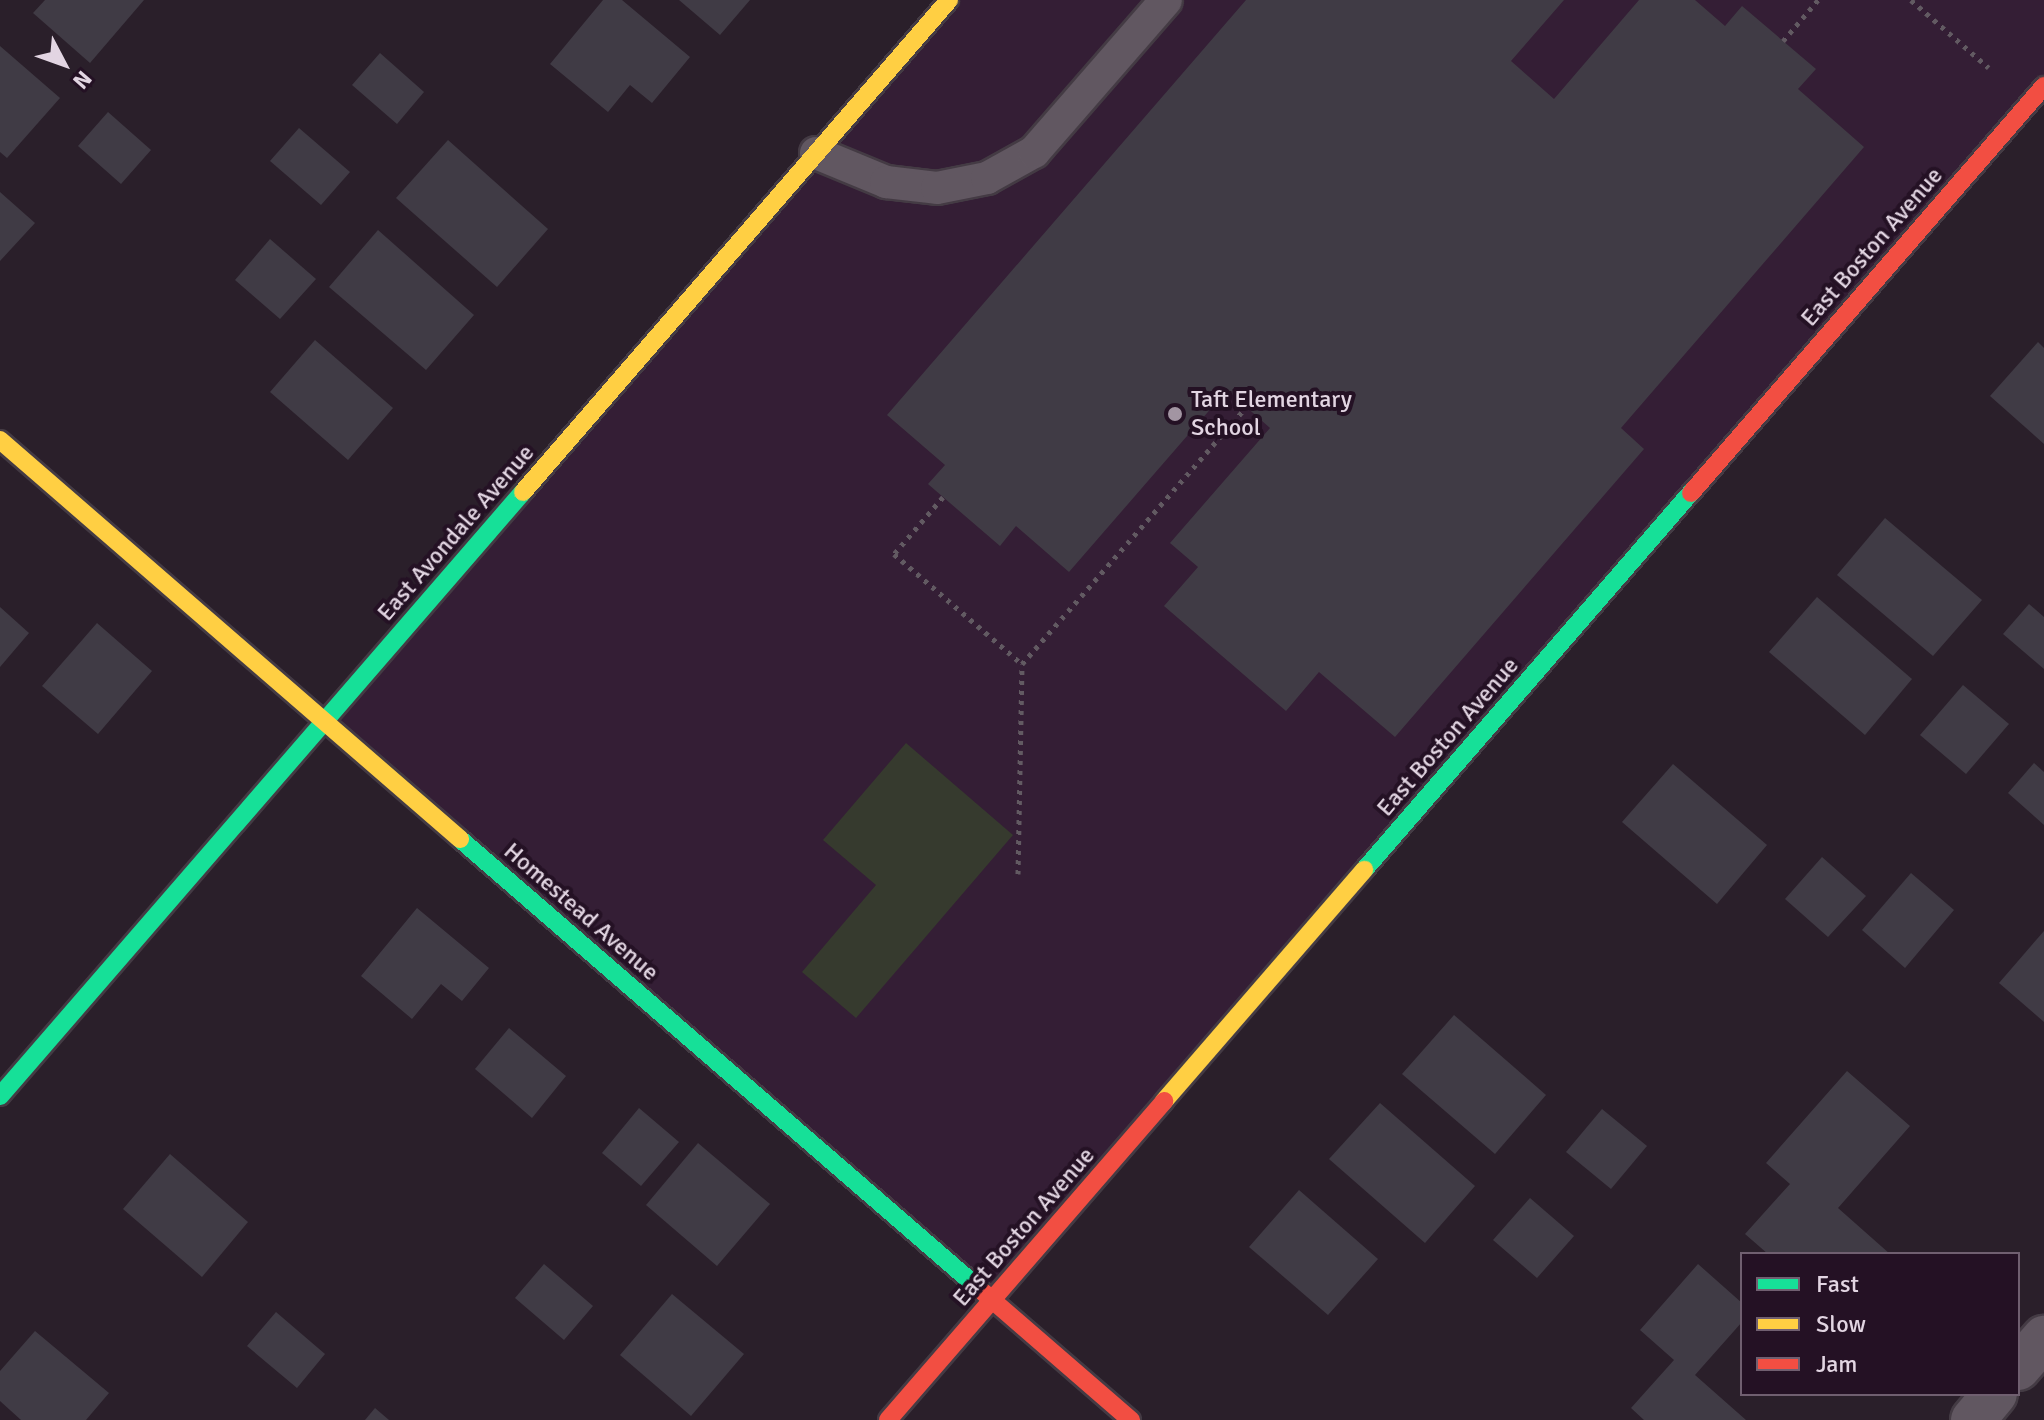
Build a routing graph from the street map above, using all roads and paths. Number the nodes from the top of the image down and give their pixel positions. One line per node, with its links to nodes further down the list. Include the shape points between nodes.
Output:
1 (949, 0): 8 (street, East Avondale Avenue)
2 (1166, 0): 8 (lane, via 1034,152 987,178 937,188 886,182)
3 (1818, 0): 5 (path)
4 (1911, 0): 7 (path)
5 (1783, 41)
6 (2044, 86): 7 (street, East Boston Avenue)
7 (2029, 103): 16 (street, East Boston Avenue)
8 (816, 153): 13 (street, East Avondale Avenue)
9 (1246, 407): 12 (path)
10 (0, 440): 13 (street, Homestead Avenue)
11 (943, 497): 12 (path, via 894,554)
12 (1022, 664): 14 (path)
13 (325, 721): 15 (street, East Avondale Avenue); 16 (street, Homestead Avenue)
14 (1018, 874)
15 (0, 1096)
16 (992, 1300): 20 (street, East Boston Avenue); 21 (street, Homestead Avenue)
17 (2044, 1338): 18 (street)
18 (2020, 1366)
19 (1993, 1396): 22 (street)
20 (888, 1420)
21 (1131, 1420)
22 (1973, 1420)

